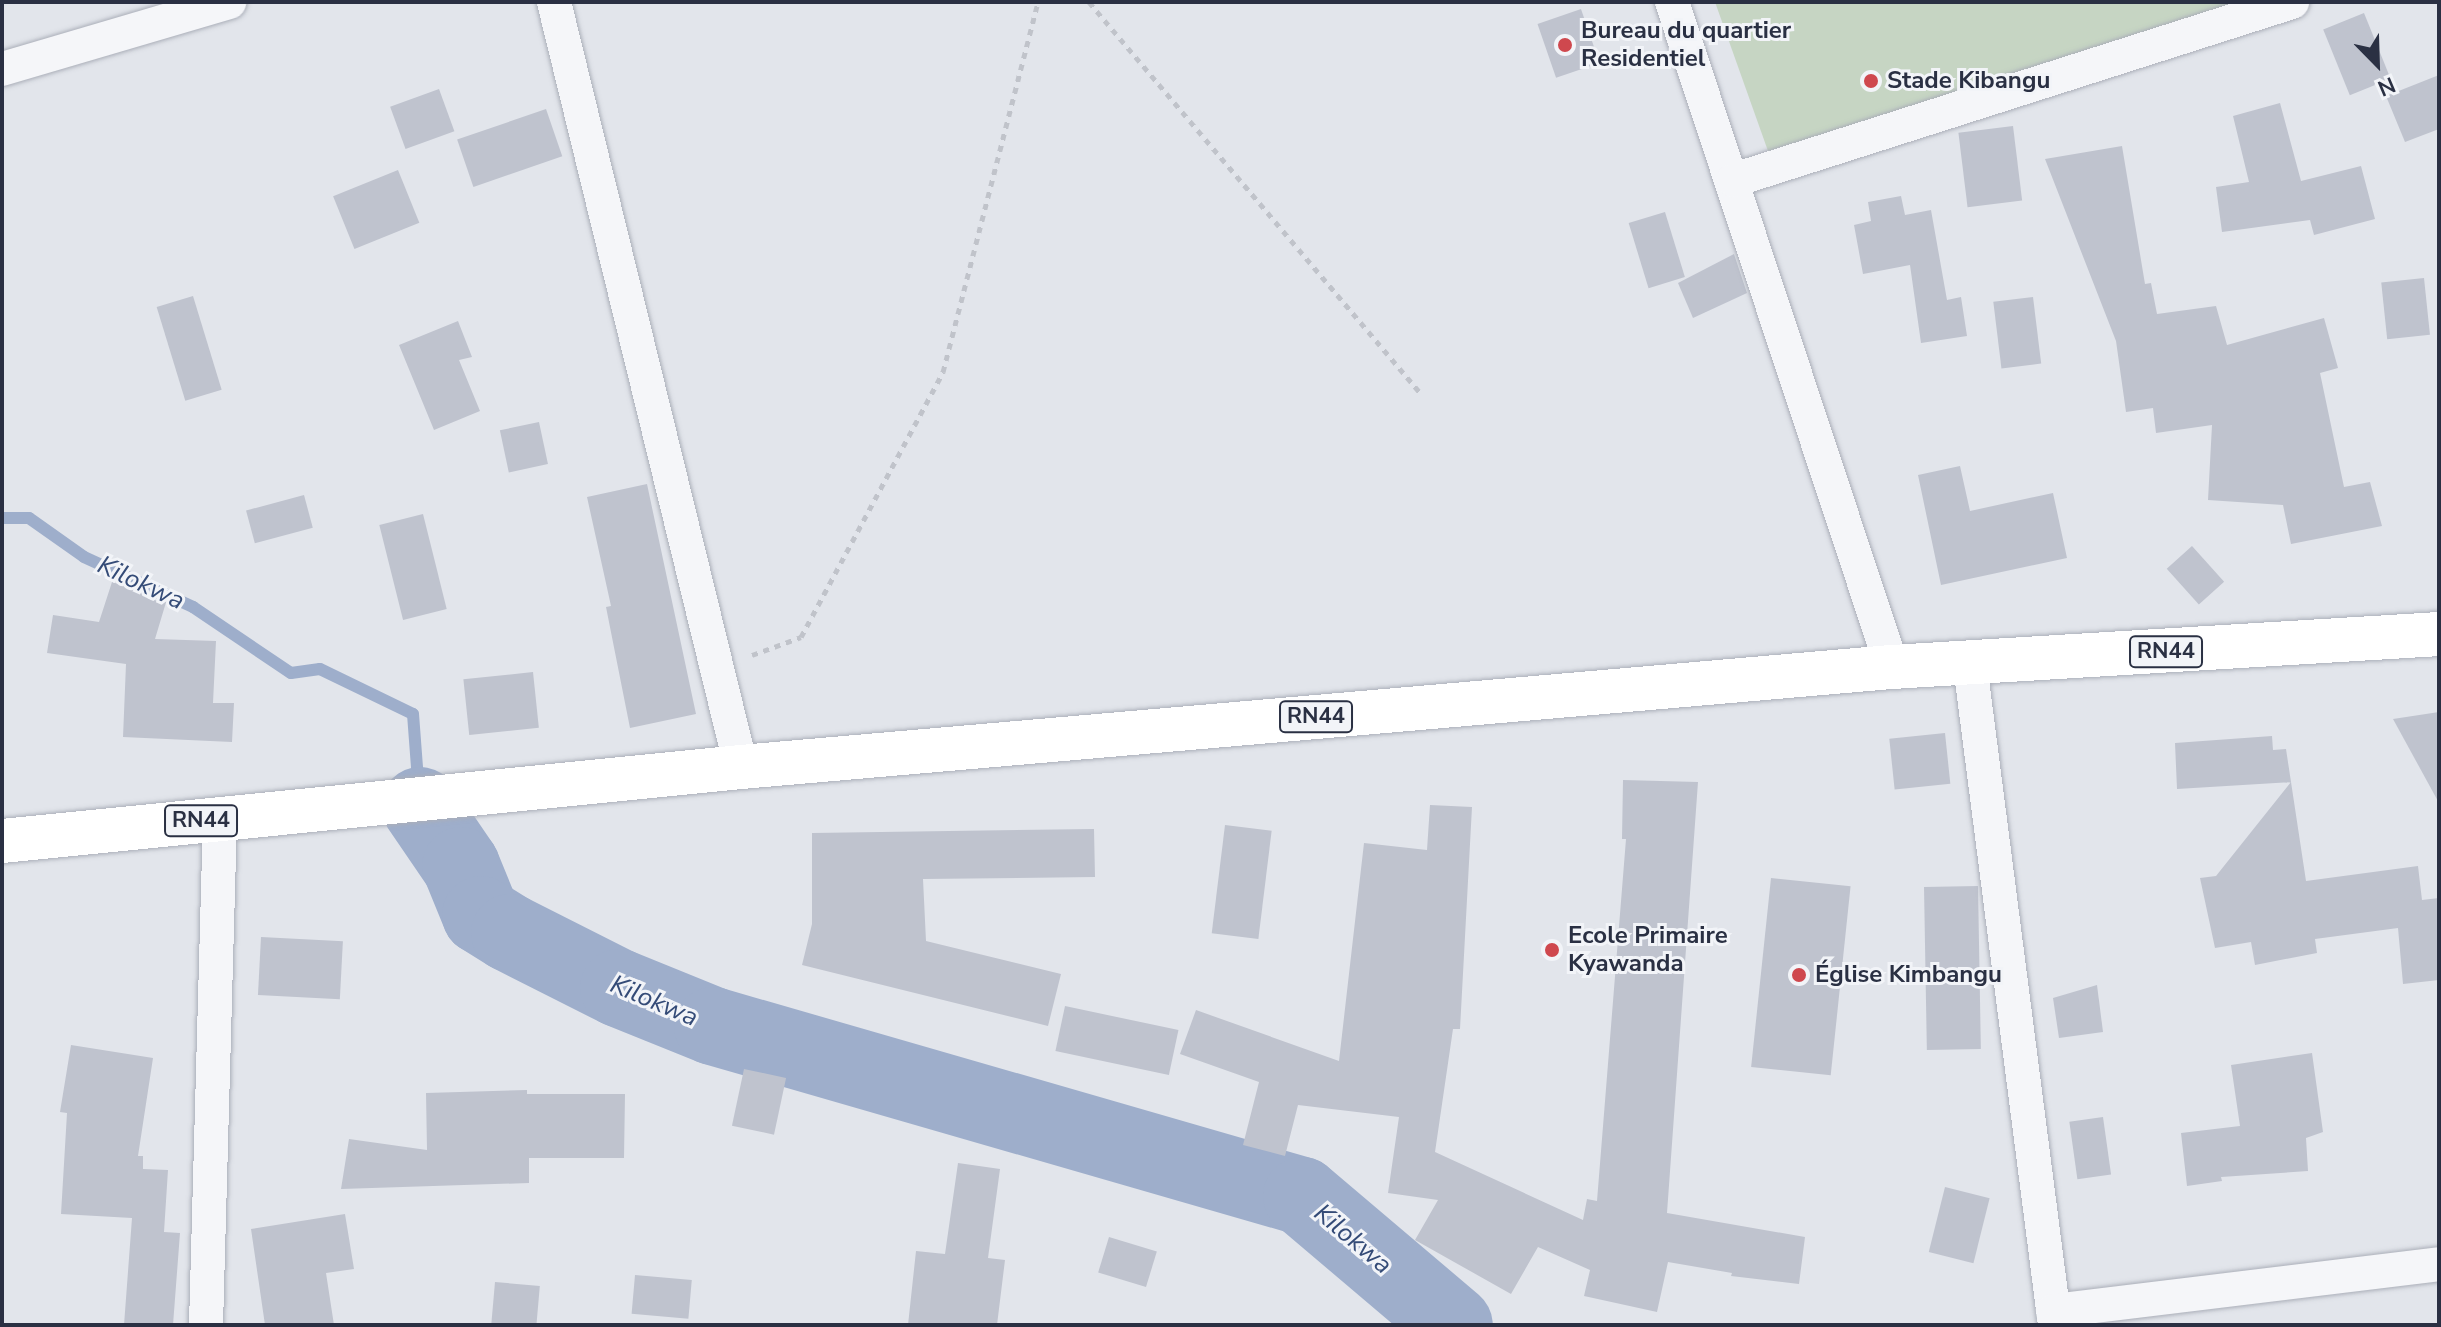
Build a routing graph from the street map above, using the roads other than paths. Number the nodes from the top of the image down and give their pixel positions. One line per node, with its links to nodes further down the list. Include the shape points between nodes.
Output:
1 (229, 2): 5 (street)
2 (554, 2): 10 (street)
3 (1672, 2): 6 (street)
4 (2292, 2): 6 (street)
5 (2, 69)
6 (1734, 180): 9 (street)
7 (2439, 634): 8 (main road, RN44)
8 (1970, 665): 9 (main road, RN44); 14 (street)
9 (1892, 667): 10 (main road, RN44)
10 (741, 767): 11 (main road, RN44)
11 (220, 819): 12 (main road, RN44); 15 (street)
12 (2, 841)
13 (2439, 1264): 14 (street)
14 (2054, 1318)
15 (206, 1325)

